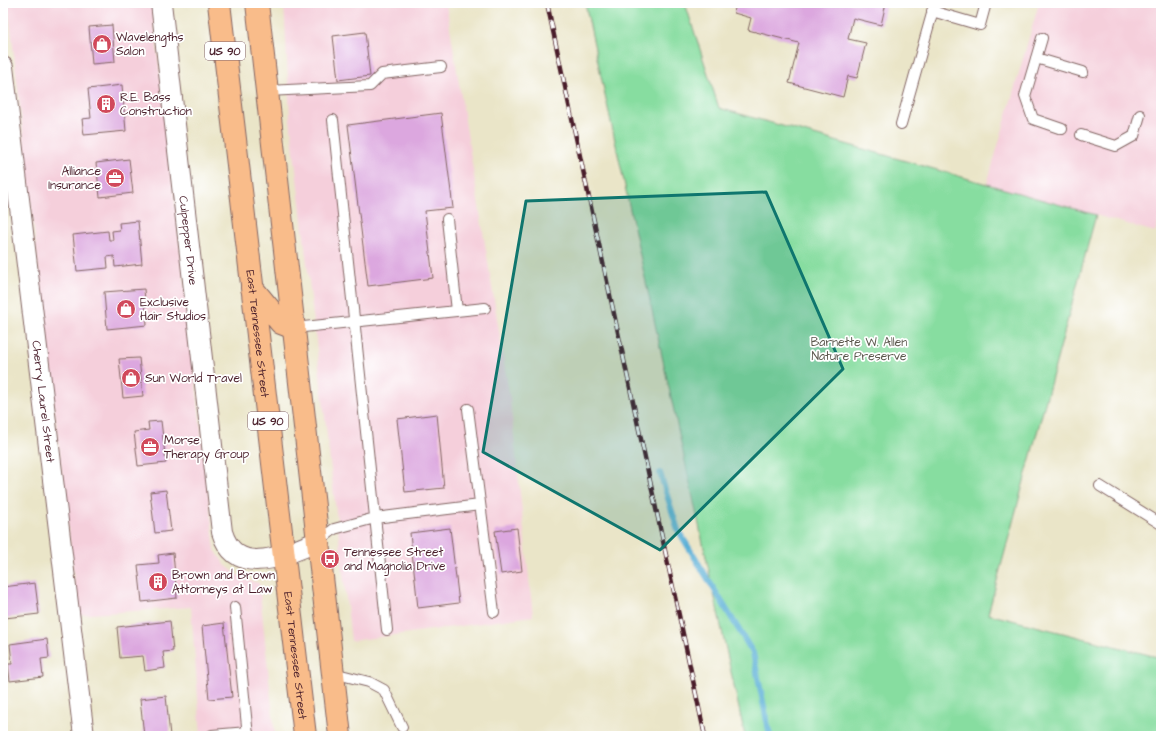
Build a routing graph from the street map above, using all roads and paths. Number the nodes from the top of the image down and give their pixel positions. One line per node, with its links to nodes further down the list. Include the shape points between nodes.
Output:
1 (161, 3): 29 (street, Culpepper Drive, via 222,532 232,551 241,557 254,561)
2 (219, 3): 18 (main road, East Tennessee Street / US 90)
3 (257, 3): 11 (main road, US 90)
4 (986, 3): 5 (lane, via 980,25)
5 (934, 7): 14 (lane)
6 (1042, 38): 7 (lane)
7 (1036, 58): 10 (lane); 15 (lane, via 1025,96 1033,119)
8 (3, 67): 37 (street, Cherry Laurel Street)
9 (441, 67): 11 (lane, via 382,74 370,86)
10 (1083, 72)
11 (268, 92): 22 (main road, US 90)
12 (1140, 115): 16 (lane, via 1134,136 1116,146)
13 (333, 120): 21 (lane)
14 (901, 124)
15 (1062, 129)
16 (1081, 135)
17 (447, 219): 20 (lane)
18 (252, 288): 22 (main road, via 281,323); 29 (main road, East Tennessee Street / US 90)
19 (485, 308): 20 (lane)
20 (457, 311): 21 (lane)
21 (354, 322): 22 (lane); 26 (lane)
22 (294, 328): 28 (main road, US 90)
23 (468, 409): 25 (lane)
24 (1100, 486): 27 (lane)
25 (480, 505): 26 (lane); 31 (lane)
26 (375, 518): 28 (lane, via 334,529); 32 (lane)
27 (1161, 524)
28 (319, 541): 29 (street, Culpepper Drive); 33 (main road, US 90)
29 (284, 555): 38 (main road, East Tennessee Street / US 90)
30 (235, 607): 35 (lane)
31 (494, 612)
32 (387, 630)
33 (333, 673): 34 (lane, via 369,682 384,690); 39 (main road, US 90)
34 (402, 727)
35 (248, 734): 36 (lane)
36 (212, 735)
37 (84, 736)
38 (305, 736)
39 (340, 736)

